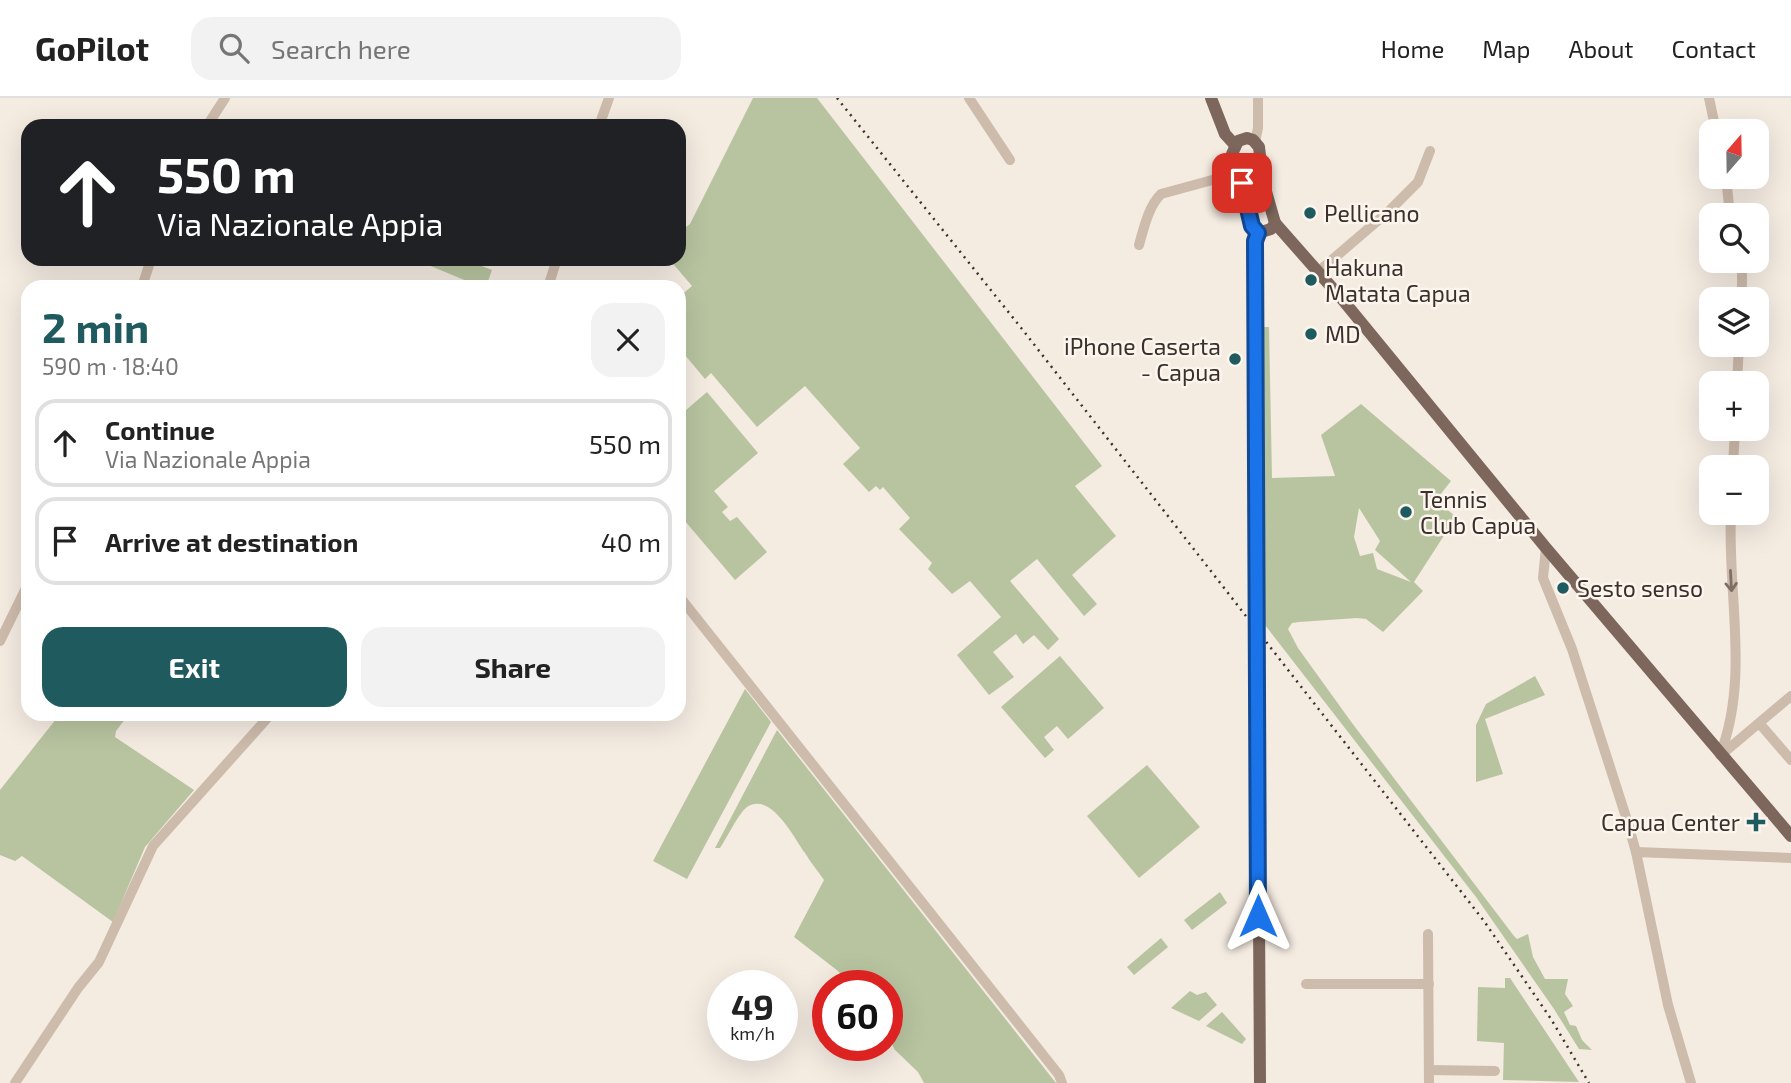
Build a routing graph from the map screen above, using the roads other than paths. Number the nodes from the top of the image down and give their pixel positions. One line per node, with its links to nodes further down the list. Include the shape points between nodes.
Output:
1 (225, 98): 7 (street)
2 (609, 98): 8 (street)
3 (969, 98): 13 (street)
4 (1210, 98): 11 (main road)
5 (1258, 98): 10 (street)
6 (1709, 98): 9 (street)
7 (212, 119)
8 (602, 119)
9 (1713, 119)
10 (1255, 142): 11 (main road, via 1247,138); 15 (main road)
11 (1235, 145): 14 (main road, via 1231,154)
12 (1430, 151): 18 (street, via 1418,182)
13 (1010, 160)
14 (1238, 173): 16 (main road); 17 (street, via 1161,194)
15 (1275, 223): 16 (main road); 18 (main road)
16 (1258, 233): 39 (main road, via 1255,478)
17 (1139, 245)
18 (1319, 271): 20 (main road)
19 (1731, 525): 27 (street, one-way to 27, via 1735,679)
20 (1545, 548): 27 (main road); 30 (street, via 1543,578 1572,649)
21 (21, 598): 23 (street)
22 (686, 605): 38 (street)
23 (0, 641)
24 (1791, 696): 26 (street)
25 (265, 721): 37 (street, via 153,846 99,962)
26 (1760, 724): 27 (street); 28 (street)
27 (1720, 755): 29 (main road)
28 (1791, 760)
29 (1791, 836)
30 (1636, 852): 31 (street); 41 (street, via 1668,1006)
31 (1791, 858)
32 (1429, 934): 34 (street)
33 (1306, 984): 34 (street)
34 (1429, 984): 35 (street)
35 (1429, 1070): 36 (street); 40 (street)
36 (1495, 1071)
37 (15, 1083)
38 (1062, 1083)
39 (1260, 1083)
40 (1429, 1083)
41 (1691, 1083)

